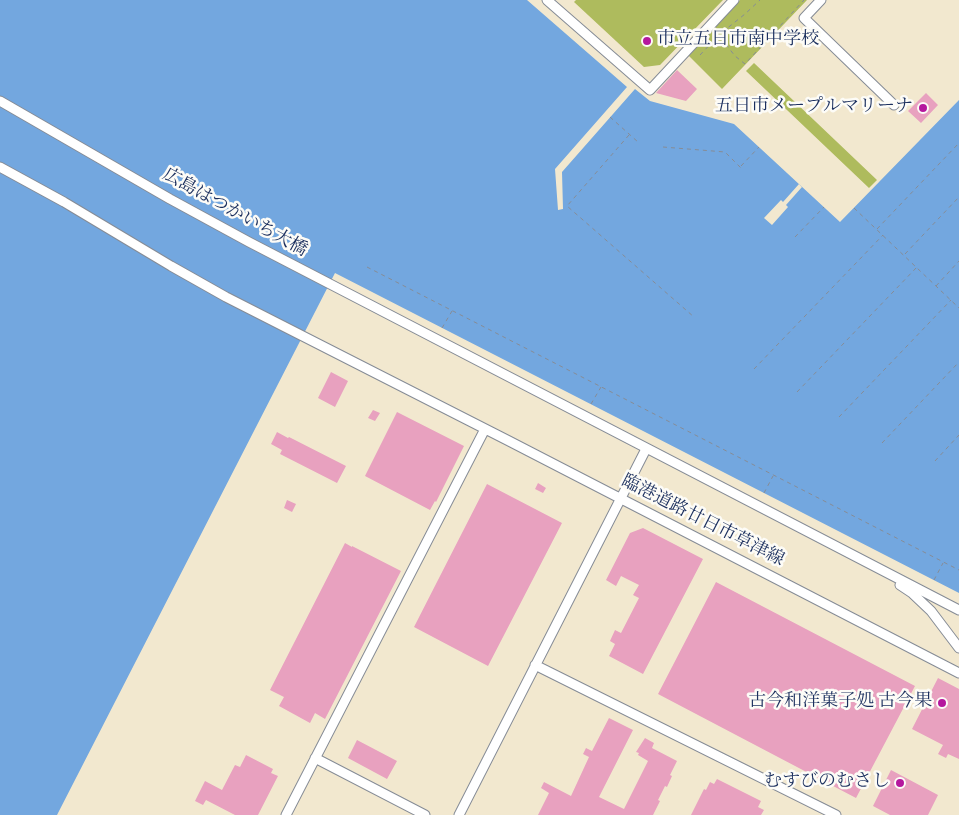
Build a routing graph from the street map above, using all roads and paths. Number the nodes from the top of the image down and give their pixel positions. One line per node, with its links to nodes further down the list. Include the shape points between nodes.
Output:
1 (734, 0): 5 (street, via 650,90)
2 (760, 0): 6 (path)
3 (804, 0): 6 (path, via 744,64 726,43)
4 (821, 0): 9 (street, via 804,18)
5 (553, 2)
6 (727, 28): 7 (path)
7 (700, 55)
8 (0, 101): 44 (street, 広島はつかいち大橋, via 240,238)
9 (894, 105)
10 (610, 118): 11 (path)
11 (630, 134): 12 (path); 33 (path, via 567,206)
12 (638, 142)
13 (959, 143): 22 (path)
14 (663, 146): 17 (path, via 724,152)
15 (759, 147): 17 (path)
16 (0, 167): 41 (street, 臨港道路廿日市草津線, via 218,292)
17 (740, 167): 18 (path)
18 (743, 170)
19 (959, 197): 25 (path)
20 (824, 208): 24 (path)
21 (854, 208): 22 (path)
22 (877, 229): 23 (path)
23 (883, 235): 25 (path); 36 (path)
24 (795, 237)
25 (904, 255): 28 (path)
26 (959, 261): 29 (path)
27 (367, 267): 32 (path)
28 (917, 268): 29 (path); 38 (path)
29 (936, 286): 30 (path)
30 (951, 300): 31 (path); 40 (path)
31 (959, 308)
32 (452, 310): 34 (path); 37 (path)
33 (694, 317)
34 (442, 328)
35 (959, 362): 43 (path)
36 (754, 370)
37 (601, 387): 39 (path); 46 (path)
38 (797, 392)
39 (591, 404)
40 (839, 417)
41 (485, 429): 48 (street, 臨港道路廿日市草津線); 57 (street)
42 (959, 435): 45 (path)
43 (882, 443)
44 (646, 449): 48 (street); 49 (street)
45 (934, 460)
46 (774, 475): 47 (path); 50 (path)
47 (764, 493)
48 (621, 498): 55 (street); 56 (street, 臨港道路廿日市草津線)
49 (855, 557): 53 (street); 54 (street, via 912,593 941,623)
50 (943, 562): 51 (path); 52 (path)
51 (959, 570)
52 (934, 580)
53 (959, 610)
54 (959, 648)
55 (535, 665): 60 (street); 61 (street)
56 (959, 672)
57 (315, 758): 58 (street); 59 (street)
58 (286, 815)
59 (425, 815)
60 (459, 815)
61 (836, 815)

